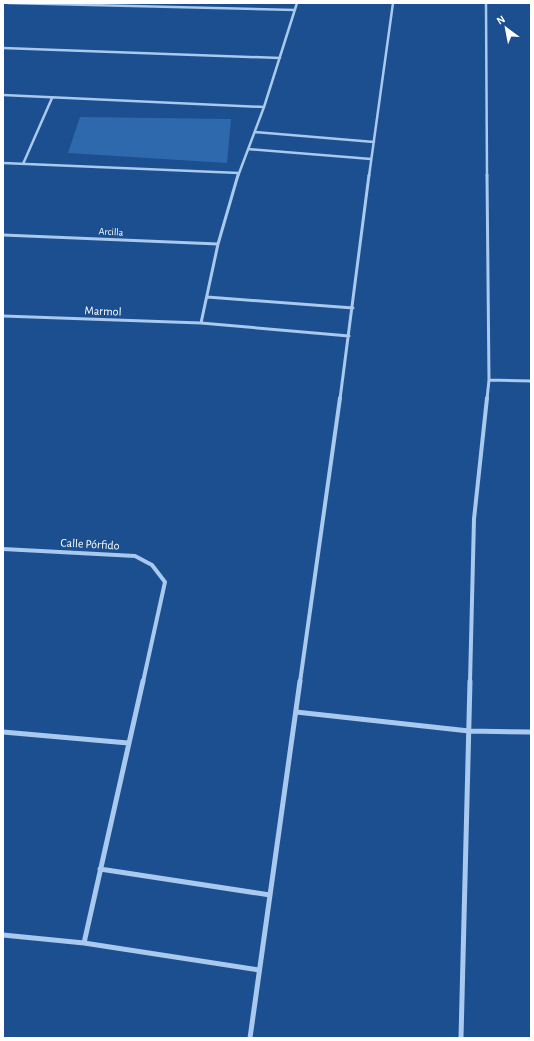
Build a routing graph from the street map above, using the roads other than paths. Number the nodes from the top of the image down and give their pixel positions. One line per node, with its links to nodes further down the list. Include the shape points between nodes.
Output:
1 (8, 3): 5 (street)
2 (297, 3): 6 (street)
3 (393, 3): 13 (street)
4 (486, 3): 26 (street)
5 (112, 4): 6 (street)
6 (295, 10): 8 (street)
7 (3, 48): 8 (street)
8 (280, 58): 11 (street)
9 (3, 95): 10 (street)
10 (52, 98): 11 (street); 17 (street)
11 (264, 107): 12 (street)
12 (255, 132): 13 (street); 14 (street)
13 (374, 142): 15 (street)
14 (248, 149): 15 (street); 18 (street)
15 (371, 159): 22 (street)
16 (3, 164): 17 (street)
17 (23, 164): 18 (street)
18 (239, 173): 20 (street)
19 (3, 235): 20 (street, Arcilla)
20 (218, 244): 21 (street)
21 (207, 297): 22 (street); 24 (street)
22 (353, 308): 25 (street)
23 (3, 316): 24 (street, Marmol)
24 (201, 324): 25 (street, Marmol)
25 (349, 336): 29 (street)
26 (489, 380): 27 (street); 30 (street, via 474,519)
27 (531, 381)
28 (3, 549): 33 (street, Calle Pórfido, via 135,556 152,565 165,582)
29 (296, 712): 30 (street); 35 (street)
30 (469, 731): 32 (street); 40 (street)
31 (3, 732): 33 (street)
32 (531, 732)
33 (128, 743): 34 (street)
34 (100, 870): 35 (street); 37 (street)
35 (270, 895): 38 (street)
36 (3, 935): 37 (street)
37 (84, 943): 38 (street)
38 (259, 970): 39 (street)
39 (250, 1038)
40 (461, 1038)

